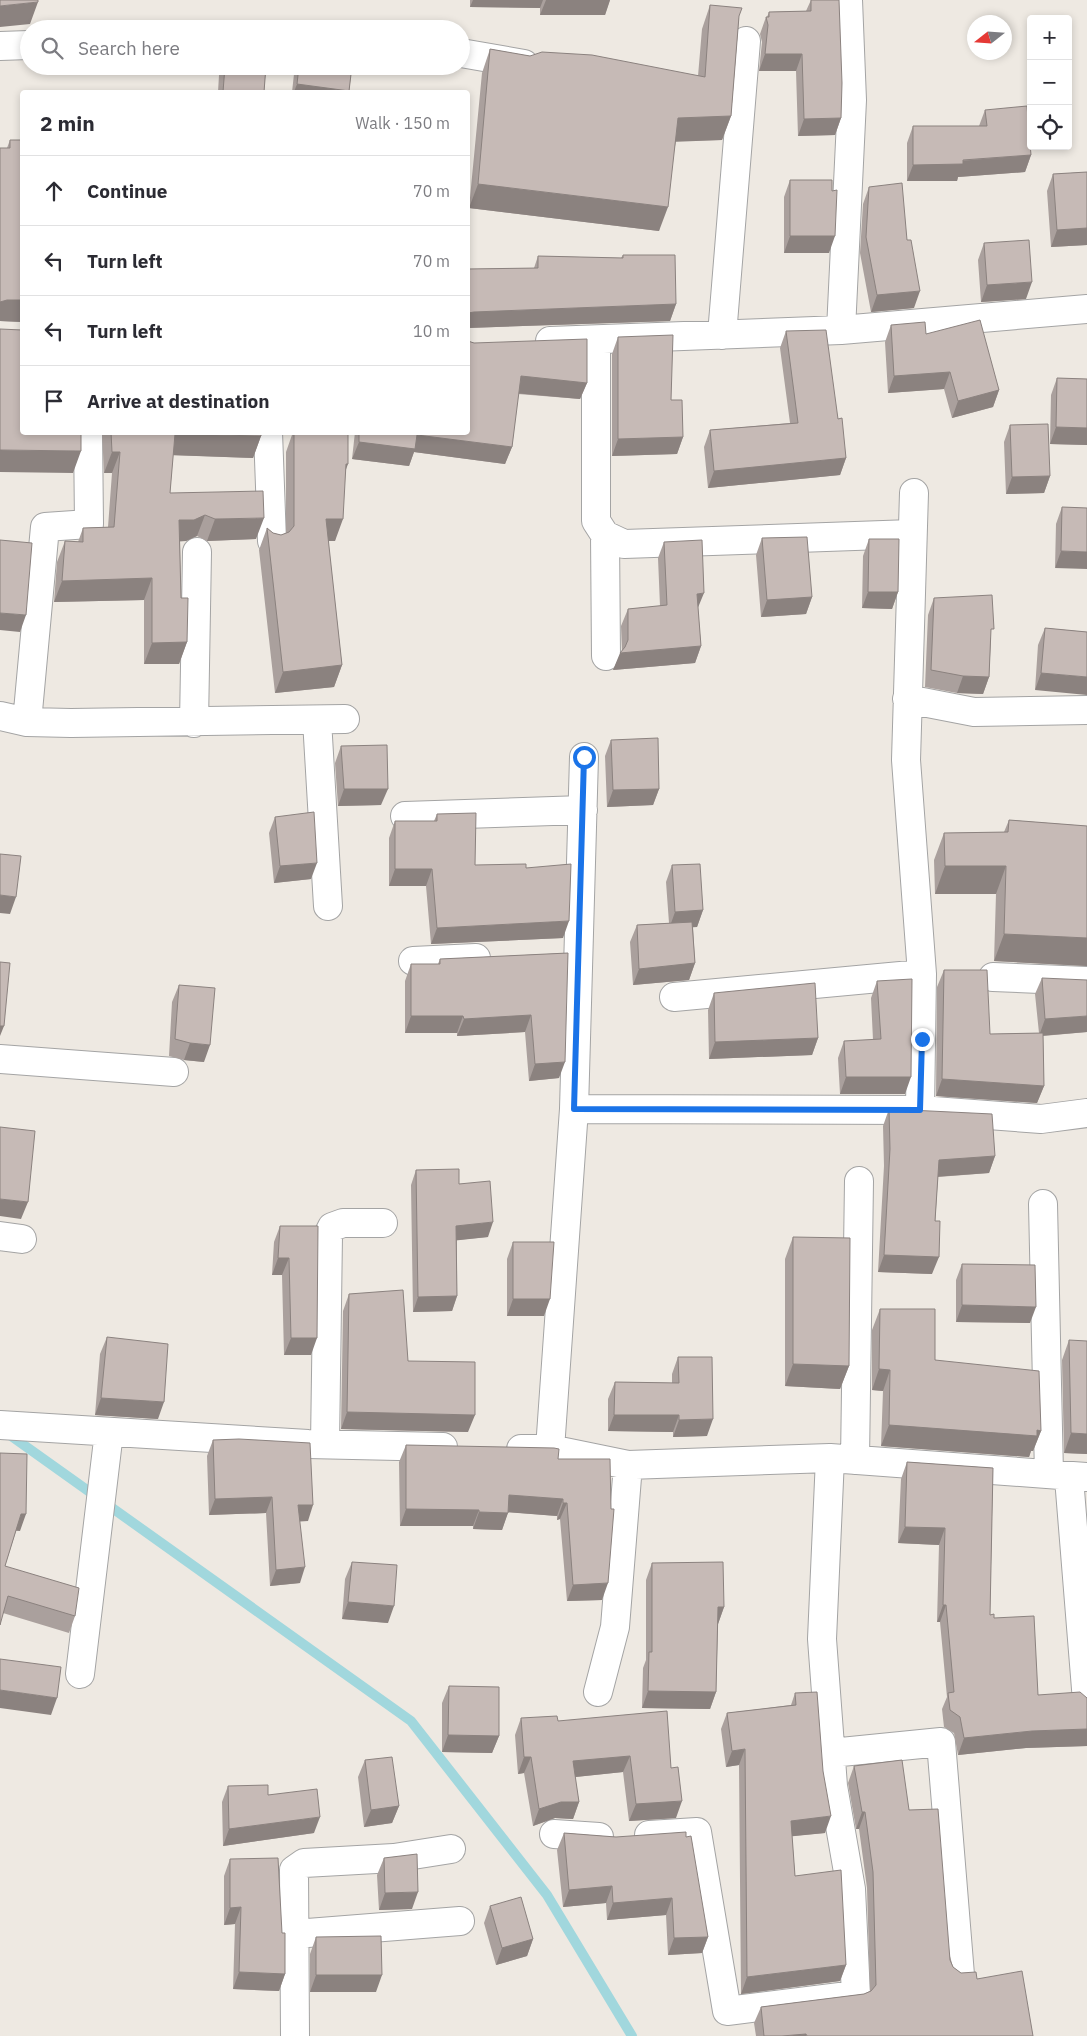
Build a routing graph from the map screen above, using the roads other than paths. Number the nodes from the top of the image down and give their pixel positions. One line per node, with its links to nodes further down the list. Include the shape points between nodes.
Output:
1 (848, 0): 8 (street, via 852,100)
2 (746, 41): 9 (street)
3 (20, 45): 4 (street)
4 (0, 46)
5 (470, 55): 6 (street)
6 (524, 64)
7 (1087, 309): 8 (street)
8 (841, 330): 9 (street)
9 (722, 335): 10 (street)
10 (596, 340): 11 (street); 16 (street, via 596,521)
11 (527, 342)
12 (88, 435): 25 (street, via 89,524 45,527)
13 (268, 435): 17 (street)
14 (914, 493): 15 (street)
15 (912, 534): 16 (street, via 632,544 624,544); 20 (street)
16 (605, 535): 19 (street)
17 (272, 541)
18 (197, 552): 26 (street)
19 (606, 656)
20 (907, 699): 21 (street, via 974,712); 33 (street, via 906,760)
21 (1087, 710)
22 (0, 716): 25 (street)
23 (345, 719): 24 (street)
24 (317, 720): 26 (street); 30 (street)
25 (27, 722): 26 (street)
26 (194, 723)
27 (584, 757): 28 (street)
28 (583, 810): 29 (street); 39 (street, via 568,953)
29 (405, 816)
30 (328, 906)
31 (500, 956): 32 (street)
32 (413, 961)
33 (922, 974): 36 (street); 40 (street)
34 (993, 977): 35 (street)
35 (1087, 981)
36 (674, 997)
37 (0, 1059): 38 (street)
38 (174, 1072)
39 (574, 1109): 40 (street); 48 (street)
40 (920, 1110): 41 (street, via 1041,1119)
41 (1087, 1113)
42 (860, 1180): 49 (street)
43 (1043, 1204): 51 (street)
44 (383, 1223): 47 (street, via 343,1223 332,1227 328,1235)
45 (0, 1425): 46 (street)
46 (109, 1432): 47 (street); 52 (street)
47 (324, 1444): 48 (street)
48 (550, 1449): 50 (street)
49 (842, 1459): 50 (street); 51 (street); 55 (street, via 822,1639)
50 (628, 1466): 53 (street, via 615,1627)
51 (1069, 1476): 54 (street)
52 (80, 1674)
53 (598, 1692)
54 (1087, 1702)
55 (830, 1753): 56 (street, via 851,1889 856,1995 726,2011 697,1832 624,1837); 60 (street, via 941,1742)
56 (554, 1834)
57 (451, 1849): 59 (street, via 394,1858 299,1865 294,1870)
58 (460, 1921): 59 (street)
59 (294, 1934): 61 (street)
60 (960, 1975)
61 (295, 2036)

